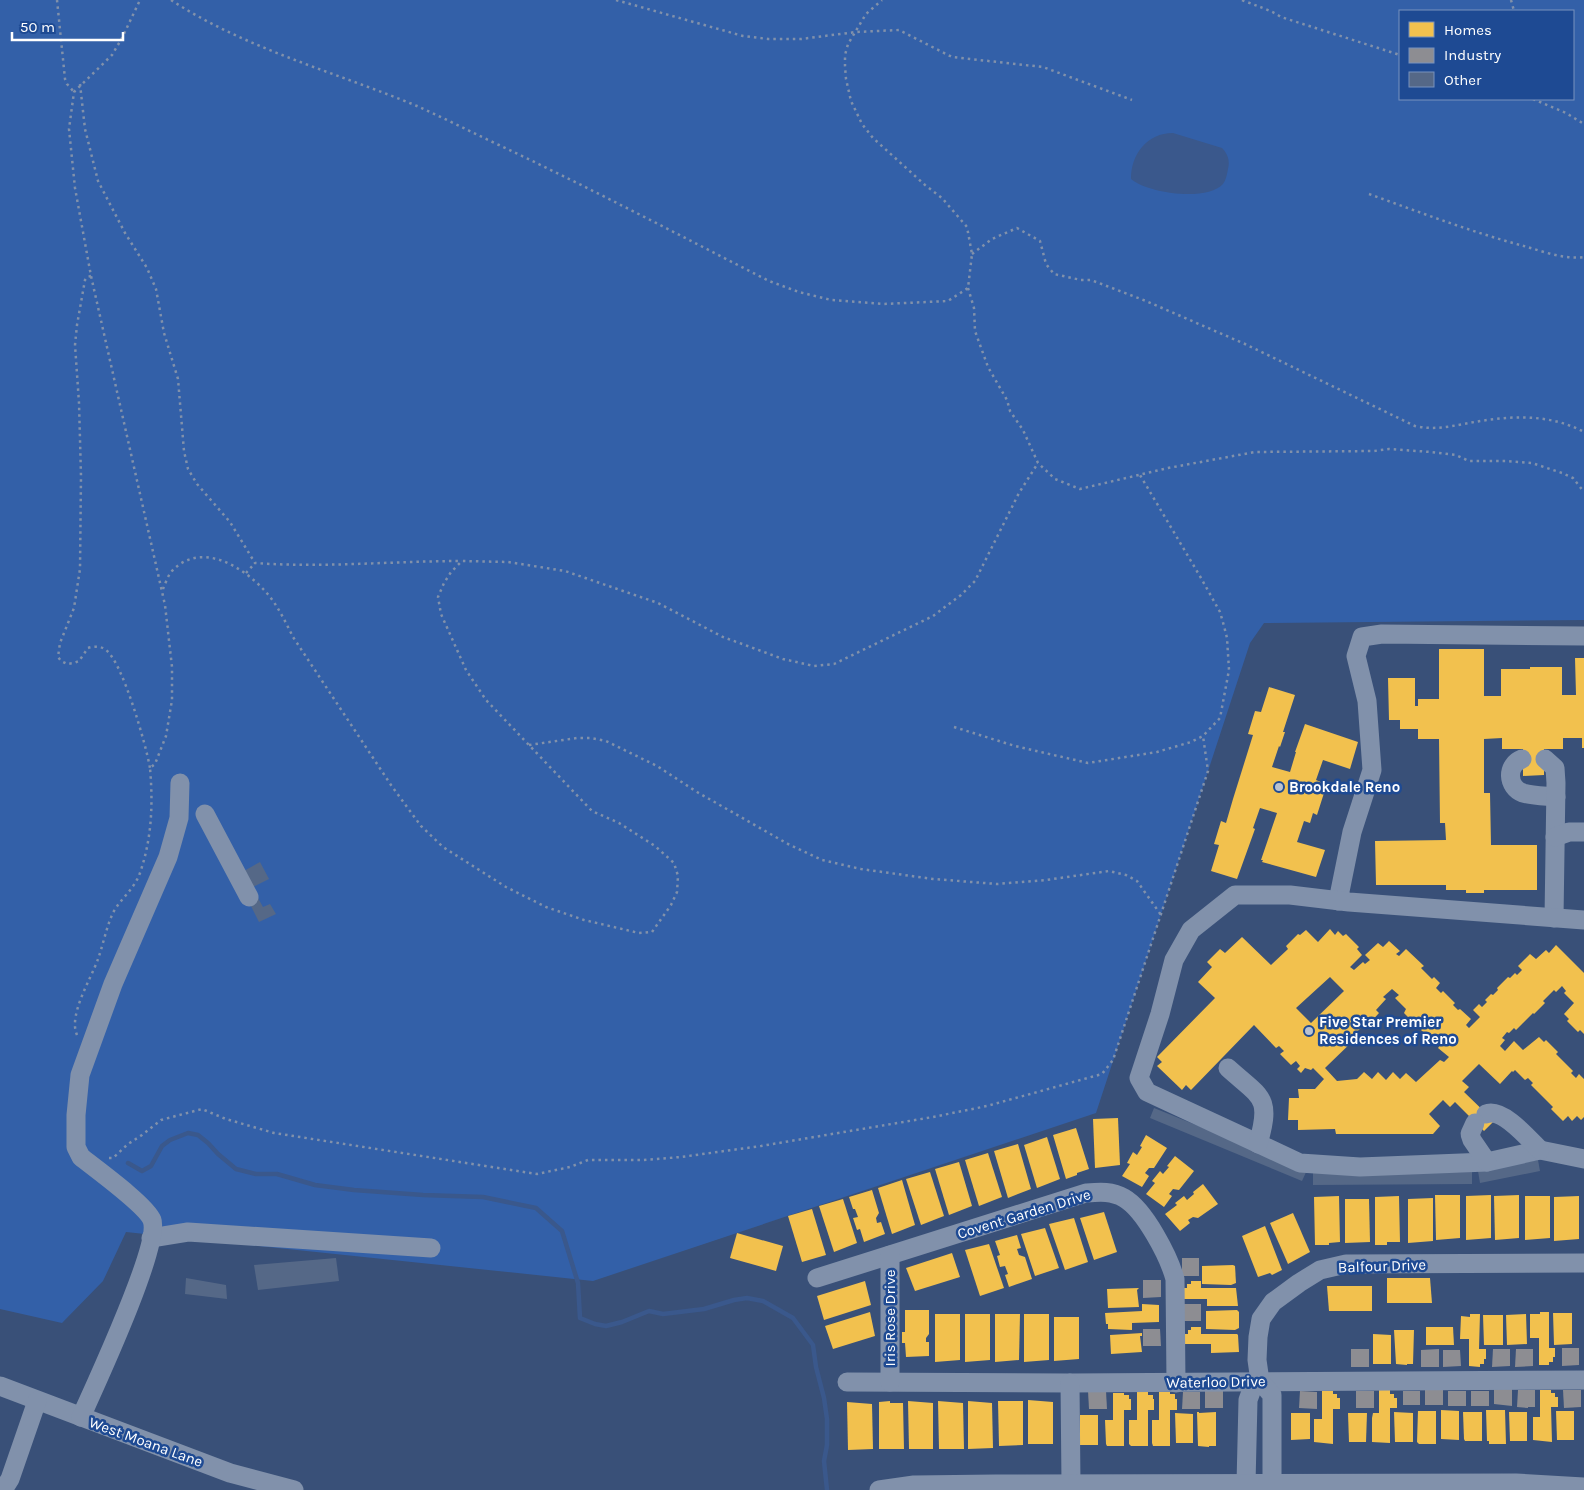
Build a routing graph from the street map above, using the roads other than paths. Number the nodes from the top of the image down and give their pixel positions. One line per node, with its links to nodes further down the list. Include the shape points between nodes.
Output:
1 (1584, 636): 10 (street, via 1362,636 1356,656 1367,701 1372,770 1352,832)
2 (1522, 759): 5 (street, via 1511,769 1513,784 1522,793)
3 (1545, 759): 5 (street, via 1555,768)
4 (180, 783): 18 (street, via 179,818 168,857 113,984 87,1054 80,1075 76,1115 76,1147 80,1157 142,1207 152,1221)
5 (1556, 797): 8 (street)
6 (205, 814): 9 (street)
7 (1584, 832): 8 (street)
8 (1554, 837): 11 (street)
9 (250, 897)
10 (1338, 901): 11 (street); 14 (street, via 1290,896 1235,896 1191,930 1174,960 1139,1078 1147,1092)
11 (1554, 918): 12 (street)
12 (1584, 920)
13 (1228, 1068): 14 (street, via 1261,1098 1265,1108)
14 (1258, 1144): 17 (street, via 1300,1163 1360,1167)
15 (1540, 1150): 16 (street); 17 (street); 17 (street, via 1504,1116 1495,1112 1481,1118 1470,1134)
16 (1584, 1159)
17 (1487, 1162)
18 (151, 1238): 19 (street, via 188,1232); 31 (street, via 120,1331)
19 (431, 1248)
20 (890, 1255): 22 (street, Covent Garden Drive); 26 (street, Iris Rose Drive); 28 (street, Covent Garden Drive, via 1086,1193 1105,1192 1125,1198 1147,1220 1171,1263 1175,1279)
21 (1584, 1263): 24 (street, Balfour Drive, via 1346,1264 1320,1270 1273,1302 1261,1318 1257,1360)
22 (817, 1278)
23 (1584, 1380): 24 (street, Waterloo Drive)
24 (1260, 1381): 28 (street, Waterloo Drive); 33 (street, via 1248,1400); 34 (street, Balfour Drive, via 1272,1395)
25 (847, 1382): 26 (street, Waterloo Drive)
26 (890, 1382): 27 (street, Waterloo Drive)
27 (1070, 1383): 28 (street, Waterloo Drive); 32 (street)
28 (1176, 1383)
29 (0, 1386): 30 (street, West Moana Lane)
30 (37, 1401): 31 (street, West Moana Lane); 36 (street, via 10,1479)
31 (81, 1417): 37 (street, West Moana Lane, via 230,1473)
32 (1071, 1484): 33 (street); 38 (street, via 914,1485)
33 (1246, 1484): 34 (street)
34 (1272, 1484): 35 (street, via 1516,1483)
35 (1584, 1487)
36 (3, 1490)
37 (294, 1490)
38 (879, 1490)

